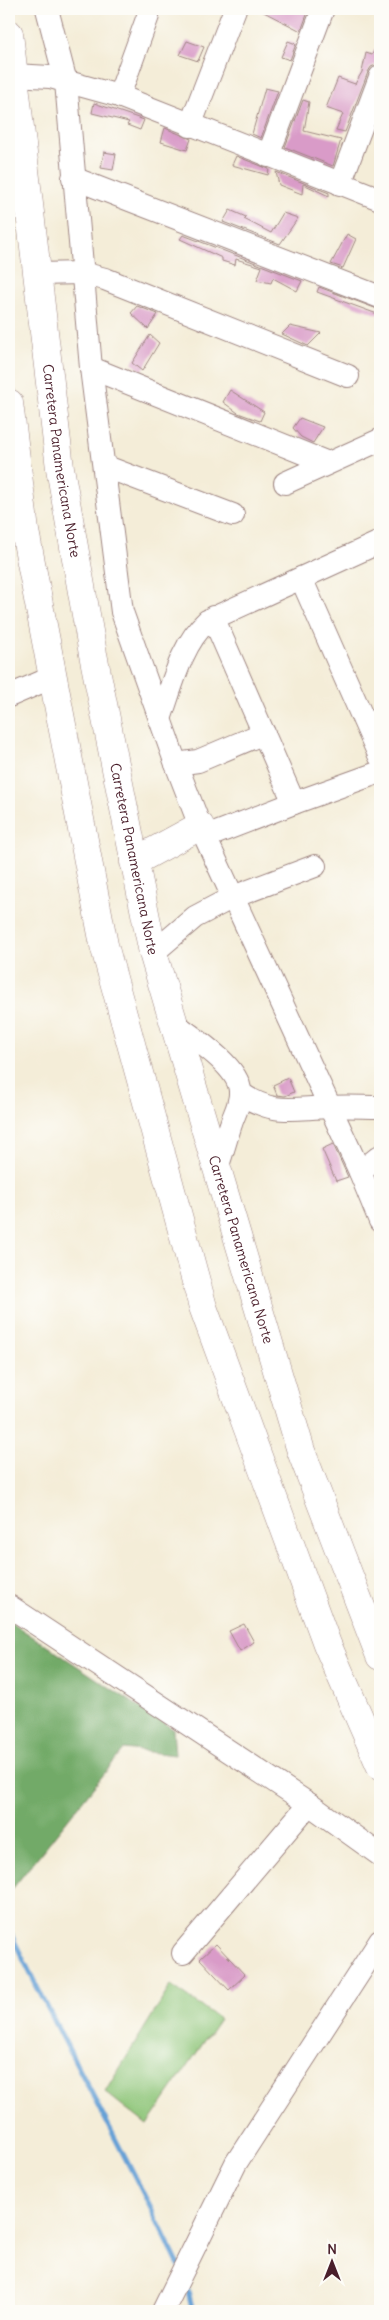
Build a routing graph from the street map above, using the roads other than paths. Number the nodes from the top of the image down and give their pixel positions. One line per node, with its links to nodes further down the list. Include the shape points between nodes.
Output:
1 (47, 9): 8 (street)
2 (234, 9): 10 (street)
3 (323, 9): 11 (street)
4 (148, 16): 9 (street)
5 (9, 34): 6 (highway, Carretera Panamericana Norte)
6 (14, 75): 8 (street, via 50,77); 16 (highway, Carretera Panamericana Norte)
7 (380, 77): 13 (street)
8 (66, 82): 9 (street); 12 (street)
9 (119, 96): 10 (street)
10 (190, 126): 11 (street)
11 (268, 156): 13 (street)
12 (73, 178): 15 (street); 17 (street)
13 (340, 184): 14 (street)
14 (380, 199)
15 (82, 273): 16 (street); 18 (street); 19 (street, via 124,285)
16 (38, 274): 38 (highway, Carretera Panamericana Norte, via 60,468)
17 (380, 297)
18 (91, 368): 22 (street); 23 (street)
19 (348, 376)
20 (9, 403): 29 (highway, via 24,531)
21 (380, 440): 22 (street)
22 (328, 463): 24 (street)
23 (104, 466): 25 (street); 31 (street, via 122,612)
24 (285, 483)
25 (233, 515)
26 (380, 542): 27 (street)
27 (301, 578): 28 (street); 33 (street)
28 (213, 617): 31 (street, via 196,632 180,663); 32 (street)
29 (53, 677): 30 (street); 52 (highway, via 104,945 203,1306 327,1644)
30 (9, 696)
31 (160, 719): 34 (street)
32 (264, 733): 34 (street, via 206,758); 36 (street)
33 (380, 758)
34 (176, 764): 37 (street)
35 (380, 772): 36 (street)
36 (294, 803): 37 (street)
37 (203, 831): 38 (highway); 40 (street)
38 (134, 862): 41 (highway, Carretera Panamericana Norte)
39 (315, 866): 40 (street)
40 (234, 898): 41 (street, via 195,917); 44 (street)
41 (153, 953): 42 (highway, Carretera Panamericana Norte)
42 (175, 1024): 43 (street, via 230,1070 238,1081); 47 (highway, Carretera Panamericana Norte)
43 (240, 1093): 44 (street, via 272,1108); 47 (street)
44 (330, 1107): 45 (street); 48 (street)
45 (380, 1107)
46 (380, 1156): 48 (street)
47 (218, 1168): 51 (highway, Carretera Panamericana Norte, via 301,1451)
48 (360, 1172): 49 (street)
49 (380, 1221)
50 (9, 1606): 53 (street)
51 (380, 1656)
52 (380, 1765)
53 (309, 1804): 54 (street); 56 (street)
54 (380, 1855)
55 (380, 1941): 57 (street, via 236,2163)
56 (183, 1953)
57 (163, 2311)

